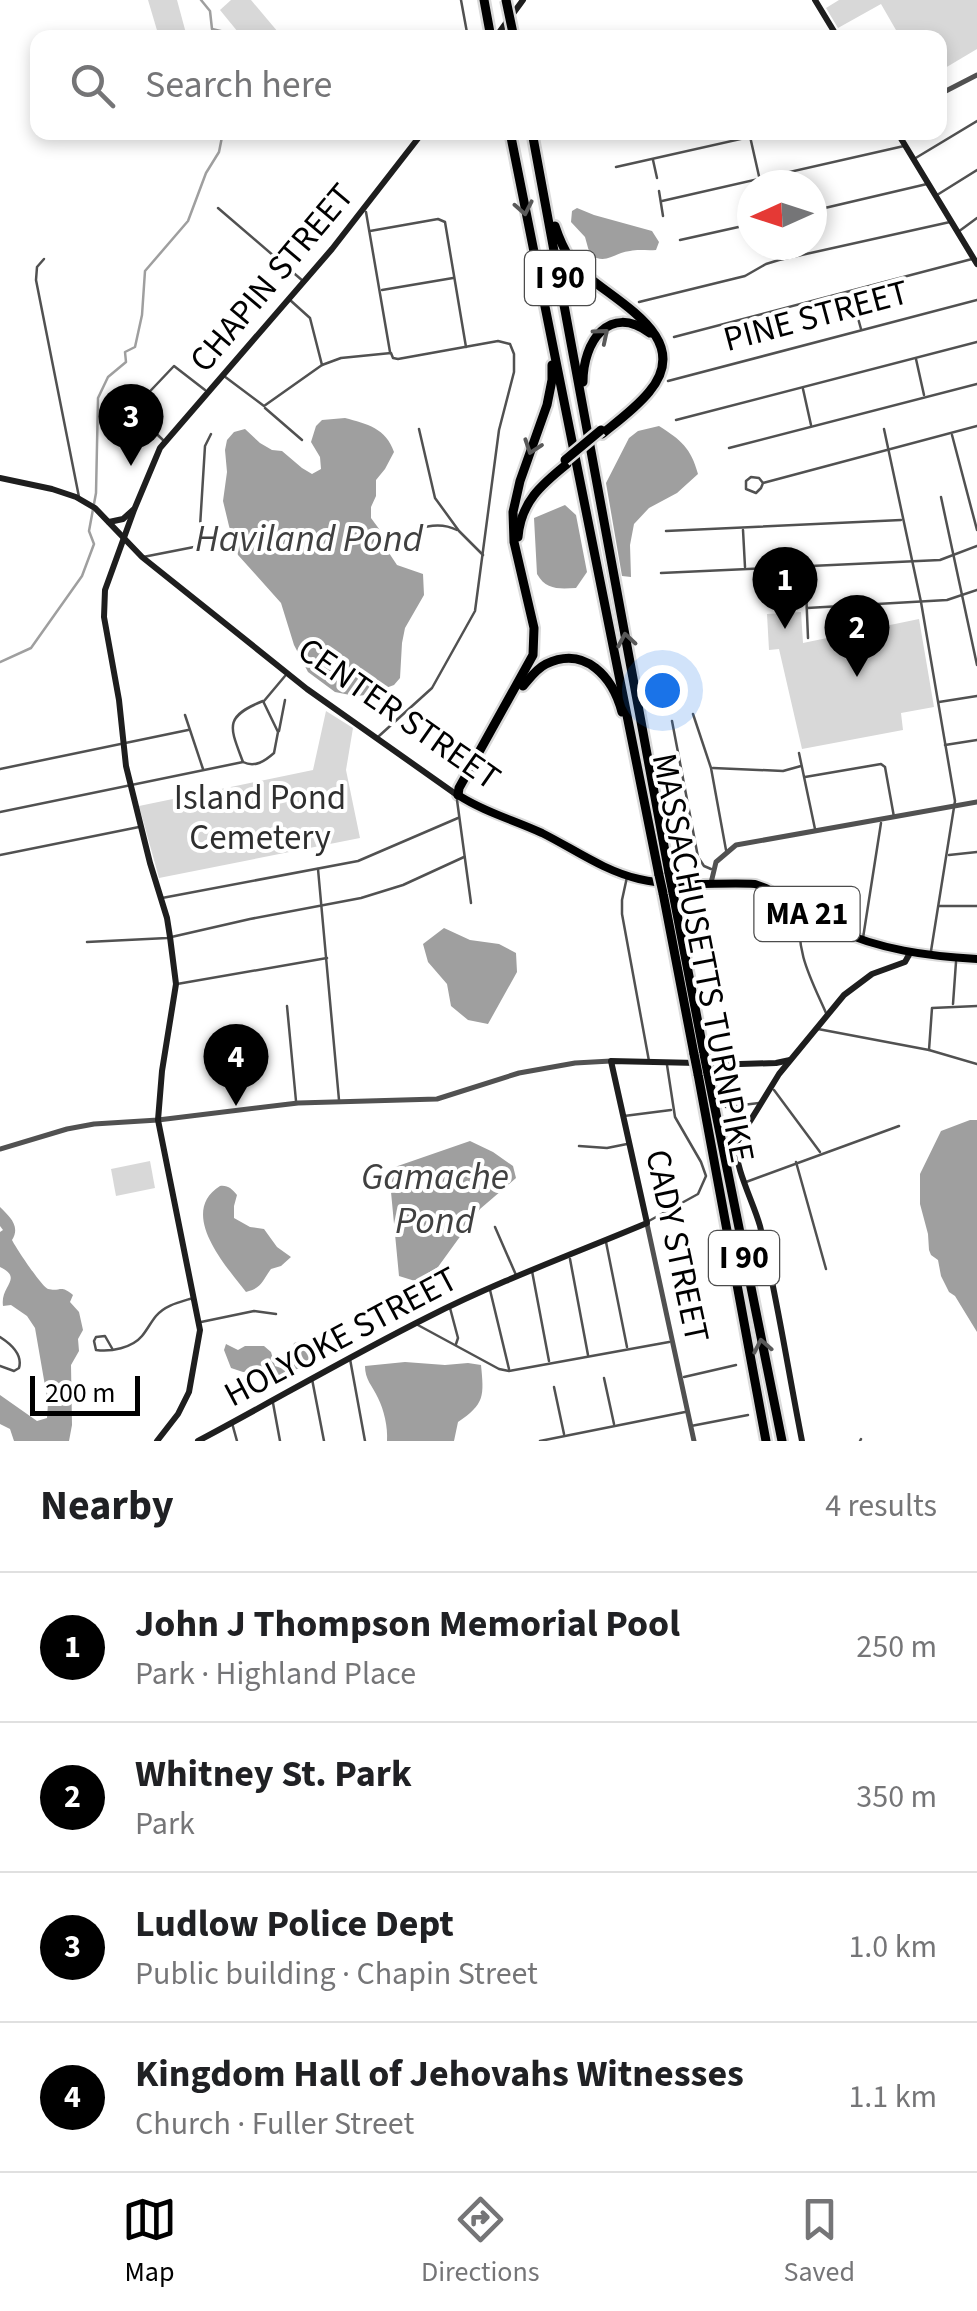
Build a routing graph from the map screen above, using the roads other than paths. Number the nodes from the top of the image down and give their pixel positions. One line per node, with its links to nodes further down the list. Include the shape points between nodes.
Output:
1 (461, 0): 6 (street)
2 (484, 0): 7 (highway)
3 (506, 0): 9 (highway, bridge)
4 (523, 0): 8 (main road)
5 (818, 1): 10 (main road)
6 (467, 30)
7 (491, 30)
8 (499, 30)
9 (512, 30)
10 (834, 30)
11 (977, 75): 12 (street)
12 (947, 90)
13 (977, 121): 22 (street)
14 (417, 140): 38 (main road, CHAPIN STREET)
15 (512, 140): 52 (highway, MASSACHUSETTS TURNPIKE / I 90, one-way to 52)
16 (534, 140): 73 (highway, MASSACHUSETTS TURNPIKE / I 90)
17 (534, 140): 78 (highway, via 566,252 643,319 662,350 652,389)
18 (731, 140): 24 (street)
19 (751, 140): 27 (street)
20 (902, 140): 23 (main road)
21 (946, 140): 25 (street)
22 (947, 140)
23 (906, 146): 25 (main road); 28 (street)
24 (653, 160): 26 (street); 30 (street)
25 (914, 160): 32 (main road)
26 (616, 167)
27 (758, 170)
28 (796, 170)
29 (977, 170): 34 (street)
30 (657, 178)
31 (737, 183): 35 (street)
32 (928, 184): 34 (main road); 36 (street)
33 (659, 191): 35 (street)
34 (936, 196): 41 (main road)
35 (662, 201): 39 (street)
36 (827, 207)
37 (218, 208): 51 (street)
38 (365, 209): 43 (street); 51 (main road, CHAPIN STREET)
39 (663, 216)
40 (977, 218): 44 (street)
41 (952, 222): 44 (main road); 46 (street)
42 (737, 227): 45 (street)
43 (370, 231): 50 (street, via 442,220); 53 (street)
44 (958, 232): 49 (main road)
45 (680, 240)
46 (827, 249)
47 (44, 259): 89 (street, via 36,280)
48 (779, 260): 57 (street, via 745,276)
49 (976, 261): 54 (street)
50 (455, 278): 53 (street); 61 (street)
51 (304, 282): 55 (main road, CHAPIN STREET)
52 (539, 284): 100 (highway, one-way to 100, via 552,380 514,503); 139 (highway, MASSACHUSETTS TURNPIKE / I 90)
53 (380, 290): 62 (street)
54 (851, 292): 58 (street); 59 (street)
55 (290, 299): 64 (street, via 310,318); 65 (main road, CHAPIN STREET)
56 (977, 300): 58 (street, PINE STREET)
57 (639, 302)
58 (861, 330): 66 (street, PINE STREET)
59 (674, 337)
60 (977, 342): 63 (street)
61 (466, 347): 62 (street, via 398,359); 102 (street, via 497,342 510,344 514,354)
62 (391, 354): 64 (street)
63 (916, 358): 68 (street); 70 (street)
64 (322, 365): 71 (street)
65 (223, 375): 69 (main road, CHAPIN STREET); 71 (street)
66 (668, 381)
67 (977, 384): 70 (street)
68 (802, 387): 72 (street); 74 (street)
69 (207, 392): 82 (main road, CHAPIN STREET); 82 (street, via 174,366 136,406)
70 (925, 397): 74 (street)
71 (264, 406): 81 (street)
72 (676, 420)
73 (587, 424): 78 (highway, one-way to 78, via 582,383 588,348 608,326 636,325 657,347 658,374); 154 (highway, MASSACHUSETTS TURNPIKE / I 90, one-way to 73)
74 (812, 426): 83 (street)
75 (977, 426): 79 (street)
76 (418, 429): 95 (street, via 435,498)
77 (884, 429): 84 (street)
78 (602, 432): 85 (highway, bridge)
79 (952, 432): 84 (street); 94 (street)
80 (211, 434): 103 (street, via 199,543)
81 (302, 440)
82 (165, 442): 90 (main road, CHAPIN STREET)
83 (729, 448)
84 (888, 449): 87 (street); 91 (street)
85 (566, 462): 100 (highway, via 521,504); 115 (highway, via 537,489 520,518 519,549 540,640)
86 (0, 478): 89 (main road, CENTER STREET / MA 21)
87 (763, 483)
88 (941, 497): 101 (street)
89 (79, 498): 92 (main road, CENTER STREET / MA 21)
90 (134, 510): 92 (main road); 98 (main road, CHAPIN STREET)
91 (902, 520): 93 (street); 104 (street)
92 (109, 522): 98 (main road, CENTER STREET / MA 21)
93 (742, 527): 96 (street); 106 (street)
94 (977, 530)
95 (459, 531): 97 (street, via 436,524); 102 (street)
96 (666, 531)
97 (398, 538)
98 (124, 539): 103 (main road, CENTER STREET / MA 21); 127 (main road, CHAPIN STREET, via 103,602)
99 (977, 546): 101 (street)
100 (516, 551): 137 (highway, via 534,628 533,655)
101 (953, 555): 104 (street); 109 (street)
102 (484, 556): 125 (street, via 477,604 432,688)
103 (142, 557): 114 (main road, CENTER STREET / MA 21)
104 (911, 561): 105 (street); 110 (street)
105 (805, 566): 106 (street); 111 (street)
106 (745, 568): 107 (street)
107 (660, 573)
108 (977, 590): 109 (street)
109 (962, 596): 110 (street); 113 (street)
110 (921, 602): 111 (street); 119 (street)
111 (807, 608): 112 (street)
112 (808, 638)
113 (977, 665)
114 (288, 673): 118 (street); 125 (main road, CENTER STREET / MA 21)
115 (522, 686): 137 (highway); 139 (highway, via 559,660 602,672 618,698)
116 (977, 696): 119 (street)
117 (285, 700): 124 (street)
118 (263, 702): 124 (street); 130 (street, via 244,709 232,727)
119 (938, 703): 128 (street)
120 (693, 714): 132 (street)
121 (185, 715): 123 (street)
122 (672, 722): 153 (street, via 698,857)
123 (188, 730): 127 (street); 134 (street)
124 (278, 732): 130 (street, via 274,754)
125 (378, 737): 137 (main road, CENTER STREET / MA 21)
126 (977, 740): 128 (street)
127 (124, 744): 133 (street); 136 (main road, CHAPIN STREET)
128 (945, 745): 140 (street)
129 (798, 753): 131 (street)
130 (243, 762): 134 (street)
131 (801, 766): 132 (street); 135 (street)
132 (711, 768): 147 (street)
133 (0, 769)
134 (204, 770): 136 (street)
135 (805, 777): 142 (street, via 881,764); 146 (street)
136 (130, 787): 141 (street); 145 (main road, CHAPIN STREET)
137 (458, 795): 143 (street); 155 (main road, CENTER STREET / MA 21)
138 (977, 802): 140 (street)
139 (646, 806): 154 (highway, MASSACHUSETTS TURNPIKE / I 90)
140 (955, 806): 142 (street); 150 (street)
141 (0, 812)
142 (894, 817): 144 (street)
143 (458, 818): 151 (street); 152 (street, via 368,858)
144 (882, 819): 146 (street); 164 (street)
145 (140, 827): 149 (street); 157 (main road, CHAPIN STREET)
146 (815, 830): 147 (street)
147 (726, 852): 153 (street)
148 (977, 852): 150 (street)
149 (0, 855)
150 (947, 855): 160 (street)
151 (464, 857): 158 (street); 159 (street, via 390,890)
152 (318, 868): 157 (street); 159 (street)
153 (713, 870): 156 (street)
154 (664, 874): 183 (highway, MASSACHUSETTS TURNPIKE / I 90, bridge)
155 (627, 876): 156 (main road, CENTER STREET / MA 21); 180 (street, via 622,914)
156 (711, 883): 162 (main road, CENTER STREET / MA 21, via 760,886)
157 (162, 898): 163 (main road, CHAPIN STREET)
158 (470, 903)
159 (322, 906): 163 (street); 168 (street)
160 (938, 906): 161 (street); 166 (street)
161 (977, 906)
162 (803, 910): 164 (main road, CENTER STREET / MA 21); 175 (street, via 798,940)
163 (170, 938): 165 (street); 171 (main road, CHAPIN STREET)
164 (863, 940): 167 (main road, CENTER STREET / MA 21)
165 (87, 942)
166 (931, 951)
167 (910, 953): 169 (main road, CENTER STREET / MA 21); 175 (main road, via 905,962 854,986)
168 (327, 958): 171 (street); 185 (street)
169 (956, 958): 170 (main road, CENTER STREET / MA 21); 173 (street)
170 (977, 960)
171 (176, 984): 191 (main road, CHAPIN STREET)
172 (287, 1006): 186 (street)
173 (953, 1006): 174 (street); 177 (street, via 932,1008)
174 (977, 1006)
175 (827, 1014): 176 (main road)
176 (816, 1028): 177 (street); 178 (main road)
177 (929, 1050): 182 (street)
178 (790, 1060): 181 (main road); 184 (main road)
179 (611, 1061): 180 (main road); 185 (street, via 519,1073 437,1099); 190 (main road, CADY STREET)
180 (650, 1063): 181 (main road)
181 (667, 1064): 189 (street)
182 (977, 1064)
183 (703, 1074): 242 (highway, MASSACHUSETTS TURNPIKE / I 90); 243 (highway, MASSACHUSETTS TURNPIKE / I 90, one-way to 183)
184 (771, 1087): 187 (main road); 196 (street)
185 (339, 1101): 186 (street)
186 (296, 1103): 191 (street)
187 (761, 1103): 188 (street); 198 (main road, via 735,1148)
188 (726, 1106)
189 (672, 1110): 190 (street); 199 (street, HOLYOKE STREET, via 706,1176 698,1194)
190 (623, 1116): 193 (main road, CADY STREET)
191 (158, 1120): 195 (street, via 80,1126); 207 (main road, CHAPIN STREET)
192 (898, 1126): 196 (street)
193 (628, 1144): 194 (street); 199 (main road, CADY STREET)
194 (579, 1146)
195 (0, 1149)
196 (820, 1154): 197 (street)
197 (796, 1162): 198 (street); 204 (street)
198 (746, 1182): 244 (main road)
199 (646, 1222): 201 (main road, HOLYOKE STREET); 213 (street, CADY STREET)
200 (496, 1227): 205 (street)
201 (606, 1240): 202 (main road, HOLYOKE STREET); 215 (street)
202 (569, 1255): 203 (main road, HOLYOKE STREET); 217 (street)
203 (532, 1270): 205 (main road, HOLYOKE STREET); 219 (street)
204 (826, 1270)
205 (516, 1276): 206 (main road, HOLYOKE STREET)
206 (490, 1288): 208 (main road, HOLYOKE STREET); 222 (street)
207 (195, 1298): 210 (main road, CHAPIN STREET); 216 (street, via 164,1309 136,1342)
208 (450, 1306): 211 (main road, HOLYOKE STREET); 214 (street)
209 (276, 1314): 210 (street, via 254,1311)
210 (200, 1322): 234 (main road, CHAPIN STREET, via 188,1392)
211 (415, 1324): 214 (street); 218 (main road, HOLYOKE STREET)
212 (0, 1336): 221 (street, via 15,1348 20,1364 14,1371)
213 (672, 1341): 215 (street); 225 (street, CADY STREET)
214 (456, 1345): 222 (street)
215 (628, 1348): 217 (street)
216 (113, 1350)
217 (588, 1356): 219 (street)
218 (349, 1357): 223 (main road, HOLYOKE STREET); 239 (street)
219 (549, 1363): 222 (street)
220 (736, 1365): 225 (street)
221 (0, 1366)
222 (509, 1371)
223 (312, 1378): 227 (main road, HOLYOKE STREET); 238 (street)
224 (604, 1378): 231 (street)
225 (680, 1378): 228 (street, CADY STREET)
226 (554, 1388): 233 (street)
227 (272, 1400): 230 (main road, HOLYOKE STREET); 237 (street)
228 (688, 1412): 231 (street); 232 (street, CADY STREET)
229 (748, 1415): 232 (street)
230 (232, 1422): 235 (main road, HOLYOKE STREET); 236 (street)
231 (614, 1425): 233 (street)
232 (691, 1426): 241 (street, CADY STREET)
233 (564, 1436): 240 (street)
234 (157, 1441)
235 (198, 1441)
236 (237, 1441)
237 (280, 1441)
238 (324, 1441)
239 (366, 1441)
240 (540, 1441)
241 (694, 1441)
242 (766, 1441)
243 (782, 1441)
244 (802, 1441)

